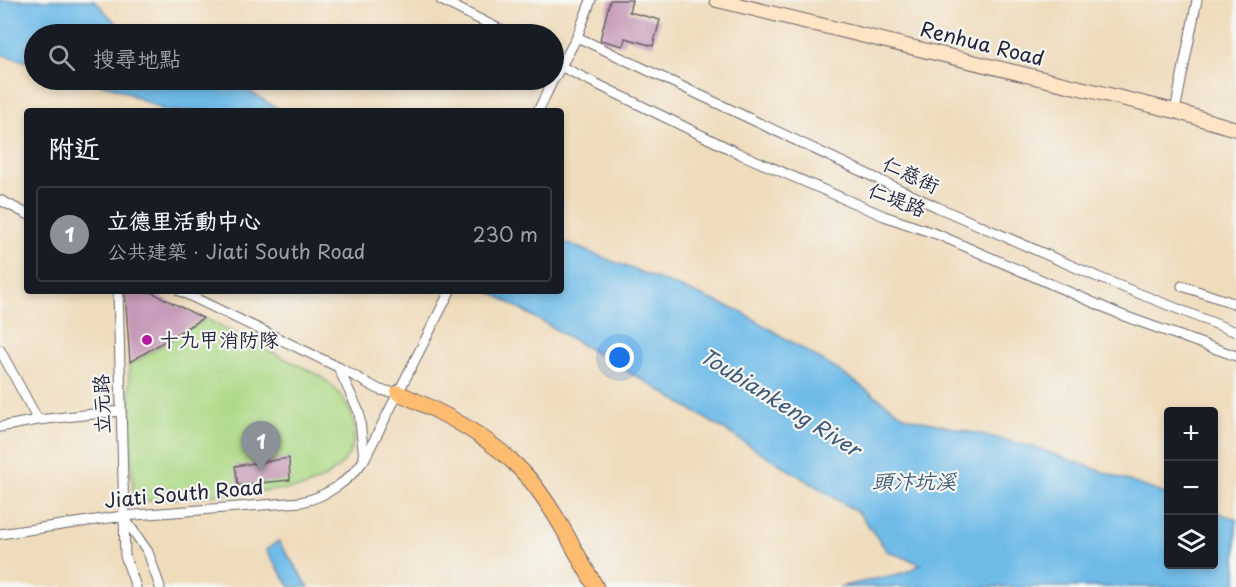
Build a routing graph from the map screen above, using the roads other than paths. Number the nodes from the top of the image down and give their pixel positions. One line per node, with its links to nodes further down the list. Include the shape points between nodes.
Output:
1 (441, 0): 5 (street)
2 (591, 0): 6 (street)
3 (717, 0): 11 (main road, Renhua Road)
4 (1197, 0): 11 (street)
5 (489, 24)
6 (577, 37): 7 (street); 20 (street, 仁慈街, via 937,207)
7 (564, 54)
8 (564, 66): 22 (street, 仁堤路, via 738,153 884,216 939,235 1124,316)
9 (548, 90): 10 (street)
10 (539, 108)
11 (1175, 111): 12 (main road, Renhua Road)
12 (1236, 129)
13 (0, 200): 14 (street)
14 (24, 212)
15 (1182, 286): 19 (street)
16 (118, 294): 25 (street, 立元路)
17 (186, 294): 23 (street)
18 (448, 294): 24 (street, Jiati South Road)
19 (1236, 304)
20 (1236, 332)
21 (0, 350): 26 (street)
22 (1236, 356)
23 (338, 367): 24 (street, via 380,390); 28 (street, via 359,412)
24 (398, 393): 28 (street, Jiati South Road); 33 (highway, via 480,435 517,465 546,502)
25 (120, 411): 26 (street); 29 (street, 立元路)
26 (38, 420): 27 (street)
27 (0, 427)
28 (364, 460): 29 (street, Jiati South Road, via 338,485 305,501)
29 (123, 516): 30 (street, Jiati South Road); 31 (street, 立元路, via 126,556); 32 (street, via 148,552)
30 (0, 534)
31 (136, 587)
32 (160, 587)
33 (596, 587)

